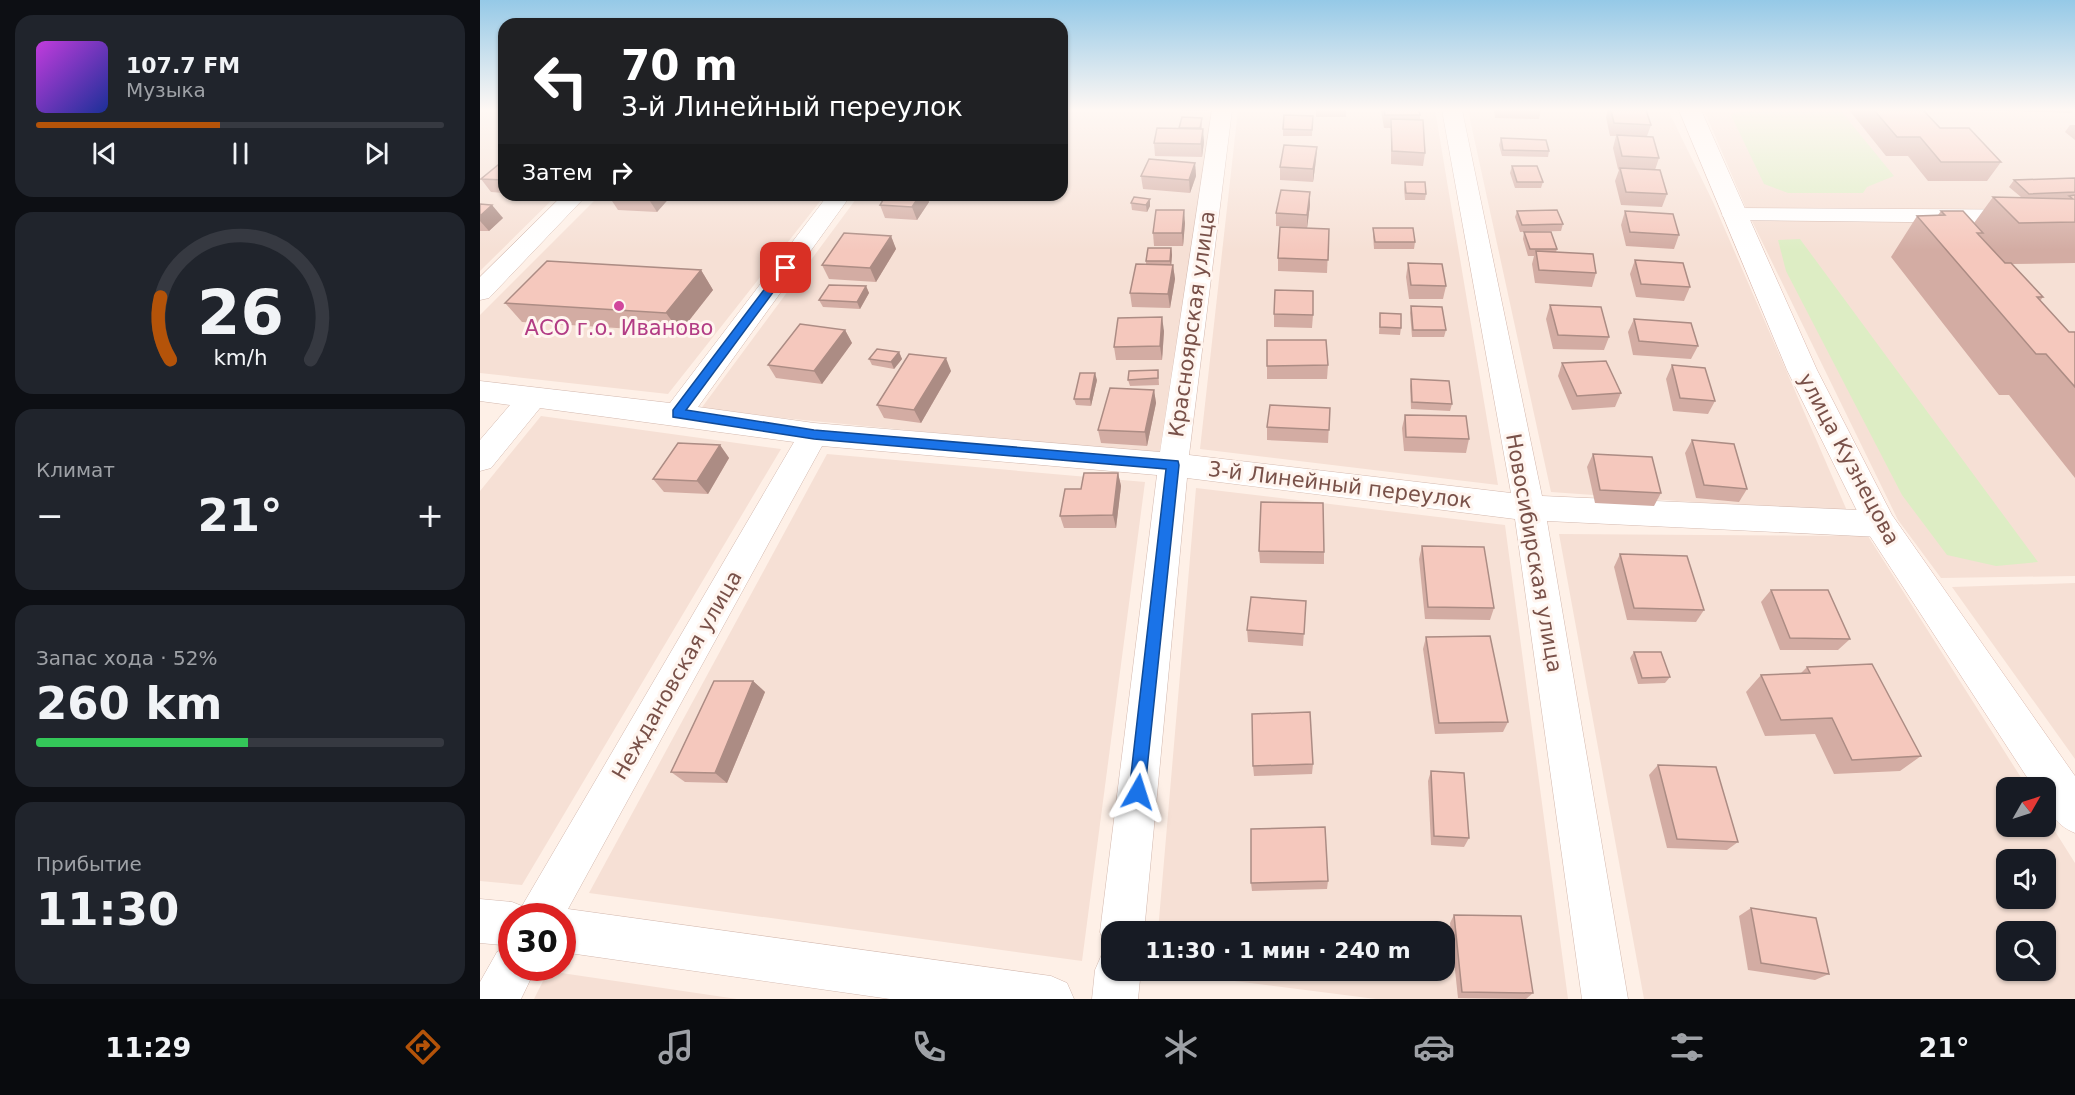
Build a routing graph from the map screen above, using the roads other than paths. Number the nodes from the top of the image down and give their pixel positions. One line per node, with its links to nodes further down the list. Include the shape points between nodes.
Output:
1 (1216, 157): 14 (street, Красноярская улица)
2 (1461, 157): 15 (street, Новосибирская улица)
3 (1710, 157): 6 (main road, улица Кузнецова)
4 (570, 201): 8 (street)
5 (836, 201): 11 (street)
6 (1734, 215): 7 (street); 16 (main road, улица Кузнецова, via 1802,370)
7 (2075, 217)
8 (480, 292)
9 (480, 391): 10 (street, 3-й Линейный переулок)
10 (532, 397): 11 (street, 3-й Линейный переулок); 13 (street)
11 (677, 414): 12 (street, 3-й Линейный переулок)
12 (814, 434): 14 (street, 3-й Линейный переулок); 18 (street, Неждановская улица)
13 (480, 460)
14 (1173, 465): 15 (street, 3-й Линейный переулок); 20 (street, Красноярская улица)
15 (1528, 508): 16 (street, 3-й Линейный переулок); 28 (street, Новосибирская улица)
16 (1880, 524): 17 (main road, улица Кузнецова)
17 (2075, 812)
18 (547, 903)
19 (480, 921): 21 (street)
20 (1123, 921)
21 (498, 923)
22 (576, 932): 26 (street)
23 (506, 981): 25 (street)
24 (1117, 981): 27 (street)
25 (496, 999)
26 (1051, 999)
27 (1115, 999)
28 (1605, 999)

